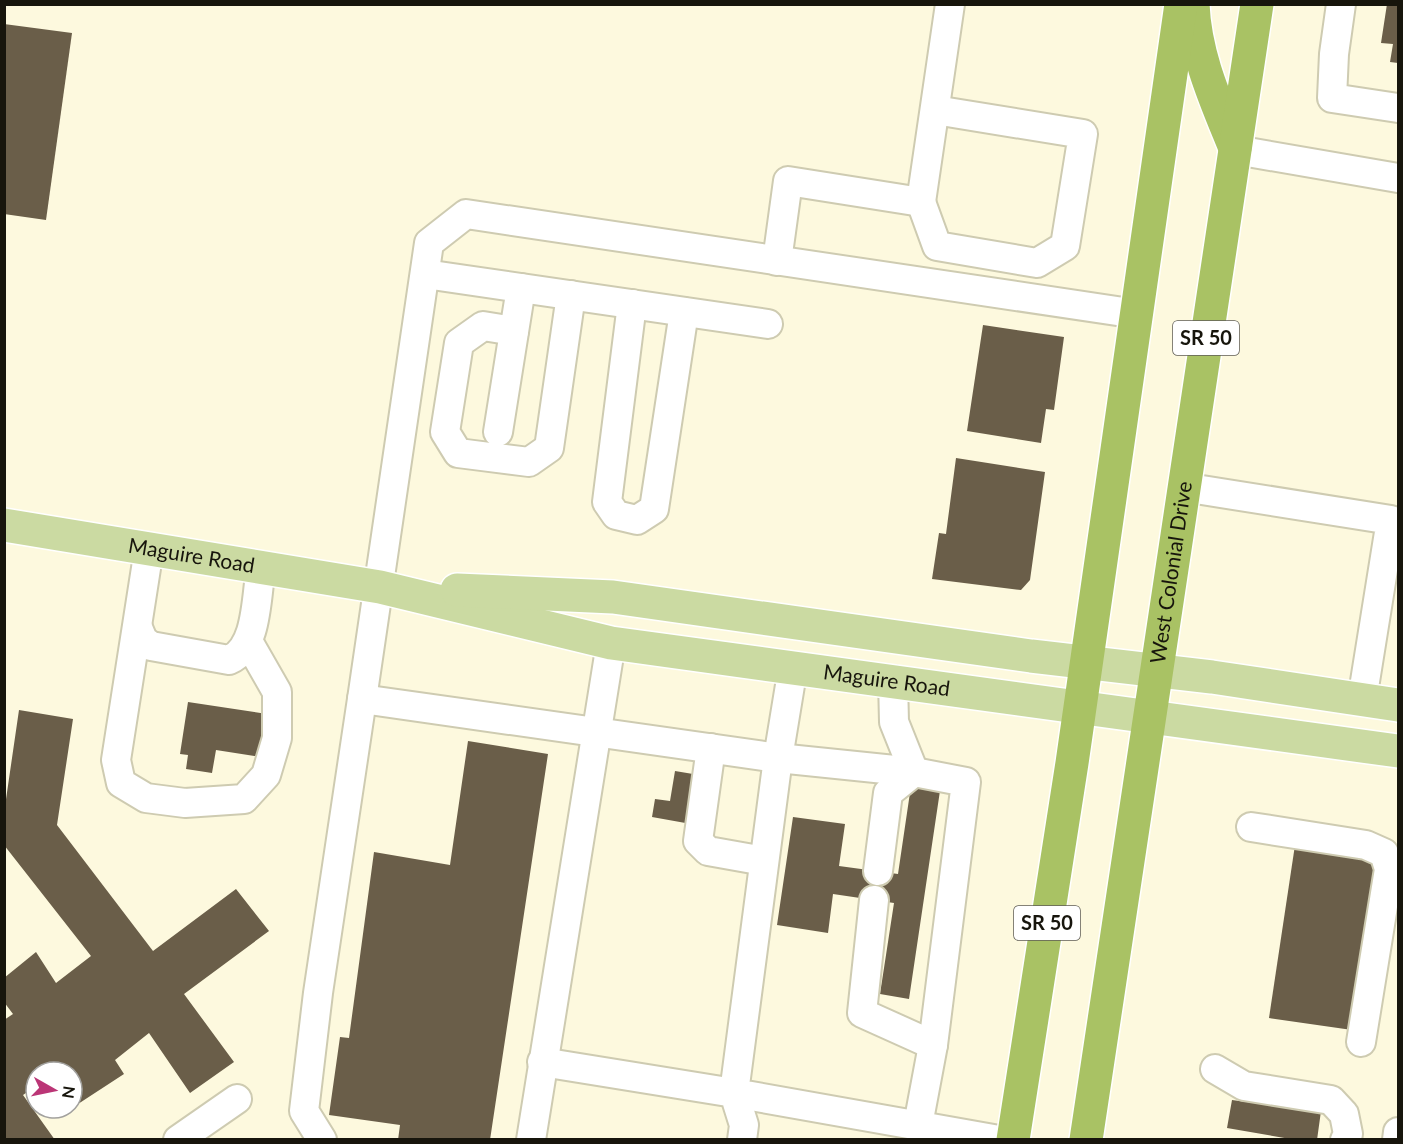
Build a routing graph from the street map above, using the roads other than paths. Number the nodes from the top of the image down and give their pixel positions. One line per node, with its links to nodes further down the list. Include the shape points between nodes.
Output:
1 (950, 4): 7 (lane)
2 (1180, 4): 17 (highway, SR 50)
3 (1193, 4): 8 (highway, via 1197,44)
4 (1257, 4): 8 (highway, West Colonial Drive / SR 50)
5 (1341, 4): 6 (lane, via 1332,98)
6 (1398, 108)
7 (934, 110): 10 (lane); 10 (lane, via 1083,134 1065,246 1037,262 937,246)
8 (1236, 150): 9 (lane); 21 (highway, West Colonial Drive / SR 50)
9 (1398, 178)
10 (921, 202): 11 (lane, via 788,181)
11 (777, 261): 12 (lane, via 466,214 429,243); 17 (lane)
12 (425, 273): 13 (lane); 25 (lane)
13 (521, 288): 14 (lane); 19 (lane)
14 (571, 295): 15 (lane); 19 (lane, via 549,448 530,462 458,453 445,432 459,343 483,326)
15 (632, 304): 16 (lane); 16 (lane, via 607,502 616,516 638,520 654,509)
16 (684, 312): 18 (lane)
17 (1137, 314): 29 (highway, SR 50)
18 (768, 324)
19 (514, 331): 20 (lane)
20 (498, 432)
21 (1183, 487): 31 (highway, West Colonial Drive / SR 50); 34 (lane, via 1391,520)
22 (4, 525): 23 (main road, Maguire Road)
23 (149, 549): 24 (main road, Maguire Road); 26 (lane)
24 (261, 568): 25 (main road, Maguire Road); 27 (lane)
25 (380, 587): 28 (main road, Maguire Road); 29 (main road, Maguire Road, via 613,597); 33 (lane)
26 (138, 628): 27 (lane, via 151,646 229,660 240,655); 27 (lane, via 116,760 121,783 146,798 185,802 244,799 266,775 277,738 277,692)
27 (249, 643)
28 (611, 643): 30 (main road, Maguire Road); 38 (lane)
29 (1085, 663): 31 (main road, Maguire Road); 36 (highway, SR 50)
30 (793, 667): 32 (main road, Maguire Road); 41 (lane)
31 (1156, 672): 34 (main road, Maguire Road); 37 (highway, West Colonial Drive / SR 50)
32 (893, 680): 36 (main road, Maguire Road); 42 (lane, via 894,722)
33 (362, 699): 38 (lane); 56 (lane, via 304,1111)
34 (1362, 700): 35 (main road, Maguire Road)
35 (1398, 705)
36 (1080, 706): 37 (main road, Maguire Road); 60 (highway, SR 50)
37 (1150, 717): 40 (main road, Maguire Road); 61 (highway, West Colonial Drive / SR 50)
38 (597, 732): 39 (lane); 49 (lane)
39 (711, 748): 41 (lane); 44 (lane, via 698,841 708,851)
40 (1398, 751)
41 (778, 758): 42 (lane); 44 (lane)
42 (914, 771): 45 (lane, via 888,793); 48 (lane, via 966,782)
43 (1251, 827): 47 (lane, via 1366,845 1384,854 1389,869)
44 (764, 861): 51 (lane)
45 (878, 872)
46 (874, 900): 48 (lane, via 862,1013)
47 (1361, 1042)
48 (933, 1045): 53 (lane)
49 (542, 1062): 51 (lane); 57 (lane)
50 (1215, 1069): 62 (lane, via 1244,1086 1331,1100 1344,1114 1348,1134)
51 (734, 1093): 53 (lane); 58 (lane, via 744,1125)
52 (237, 1099): 55 (lane)
53 (918, 1125): 59 (lane)
54 (1398, 1132): 63 (lane)
55 (178, 1140)
56 (322, 1140)
57 (531, 1140)
58 (742, 1140)
59 (999, 1140)
60 (1013, 1140)
61 (1086, 1140)
62 (1345, 1140)
63 (1397, 1140)

